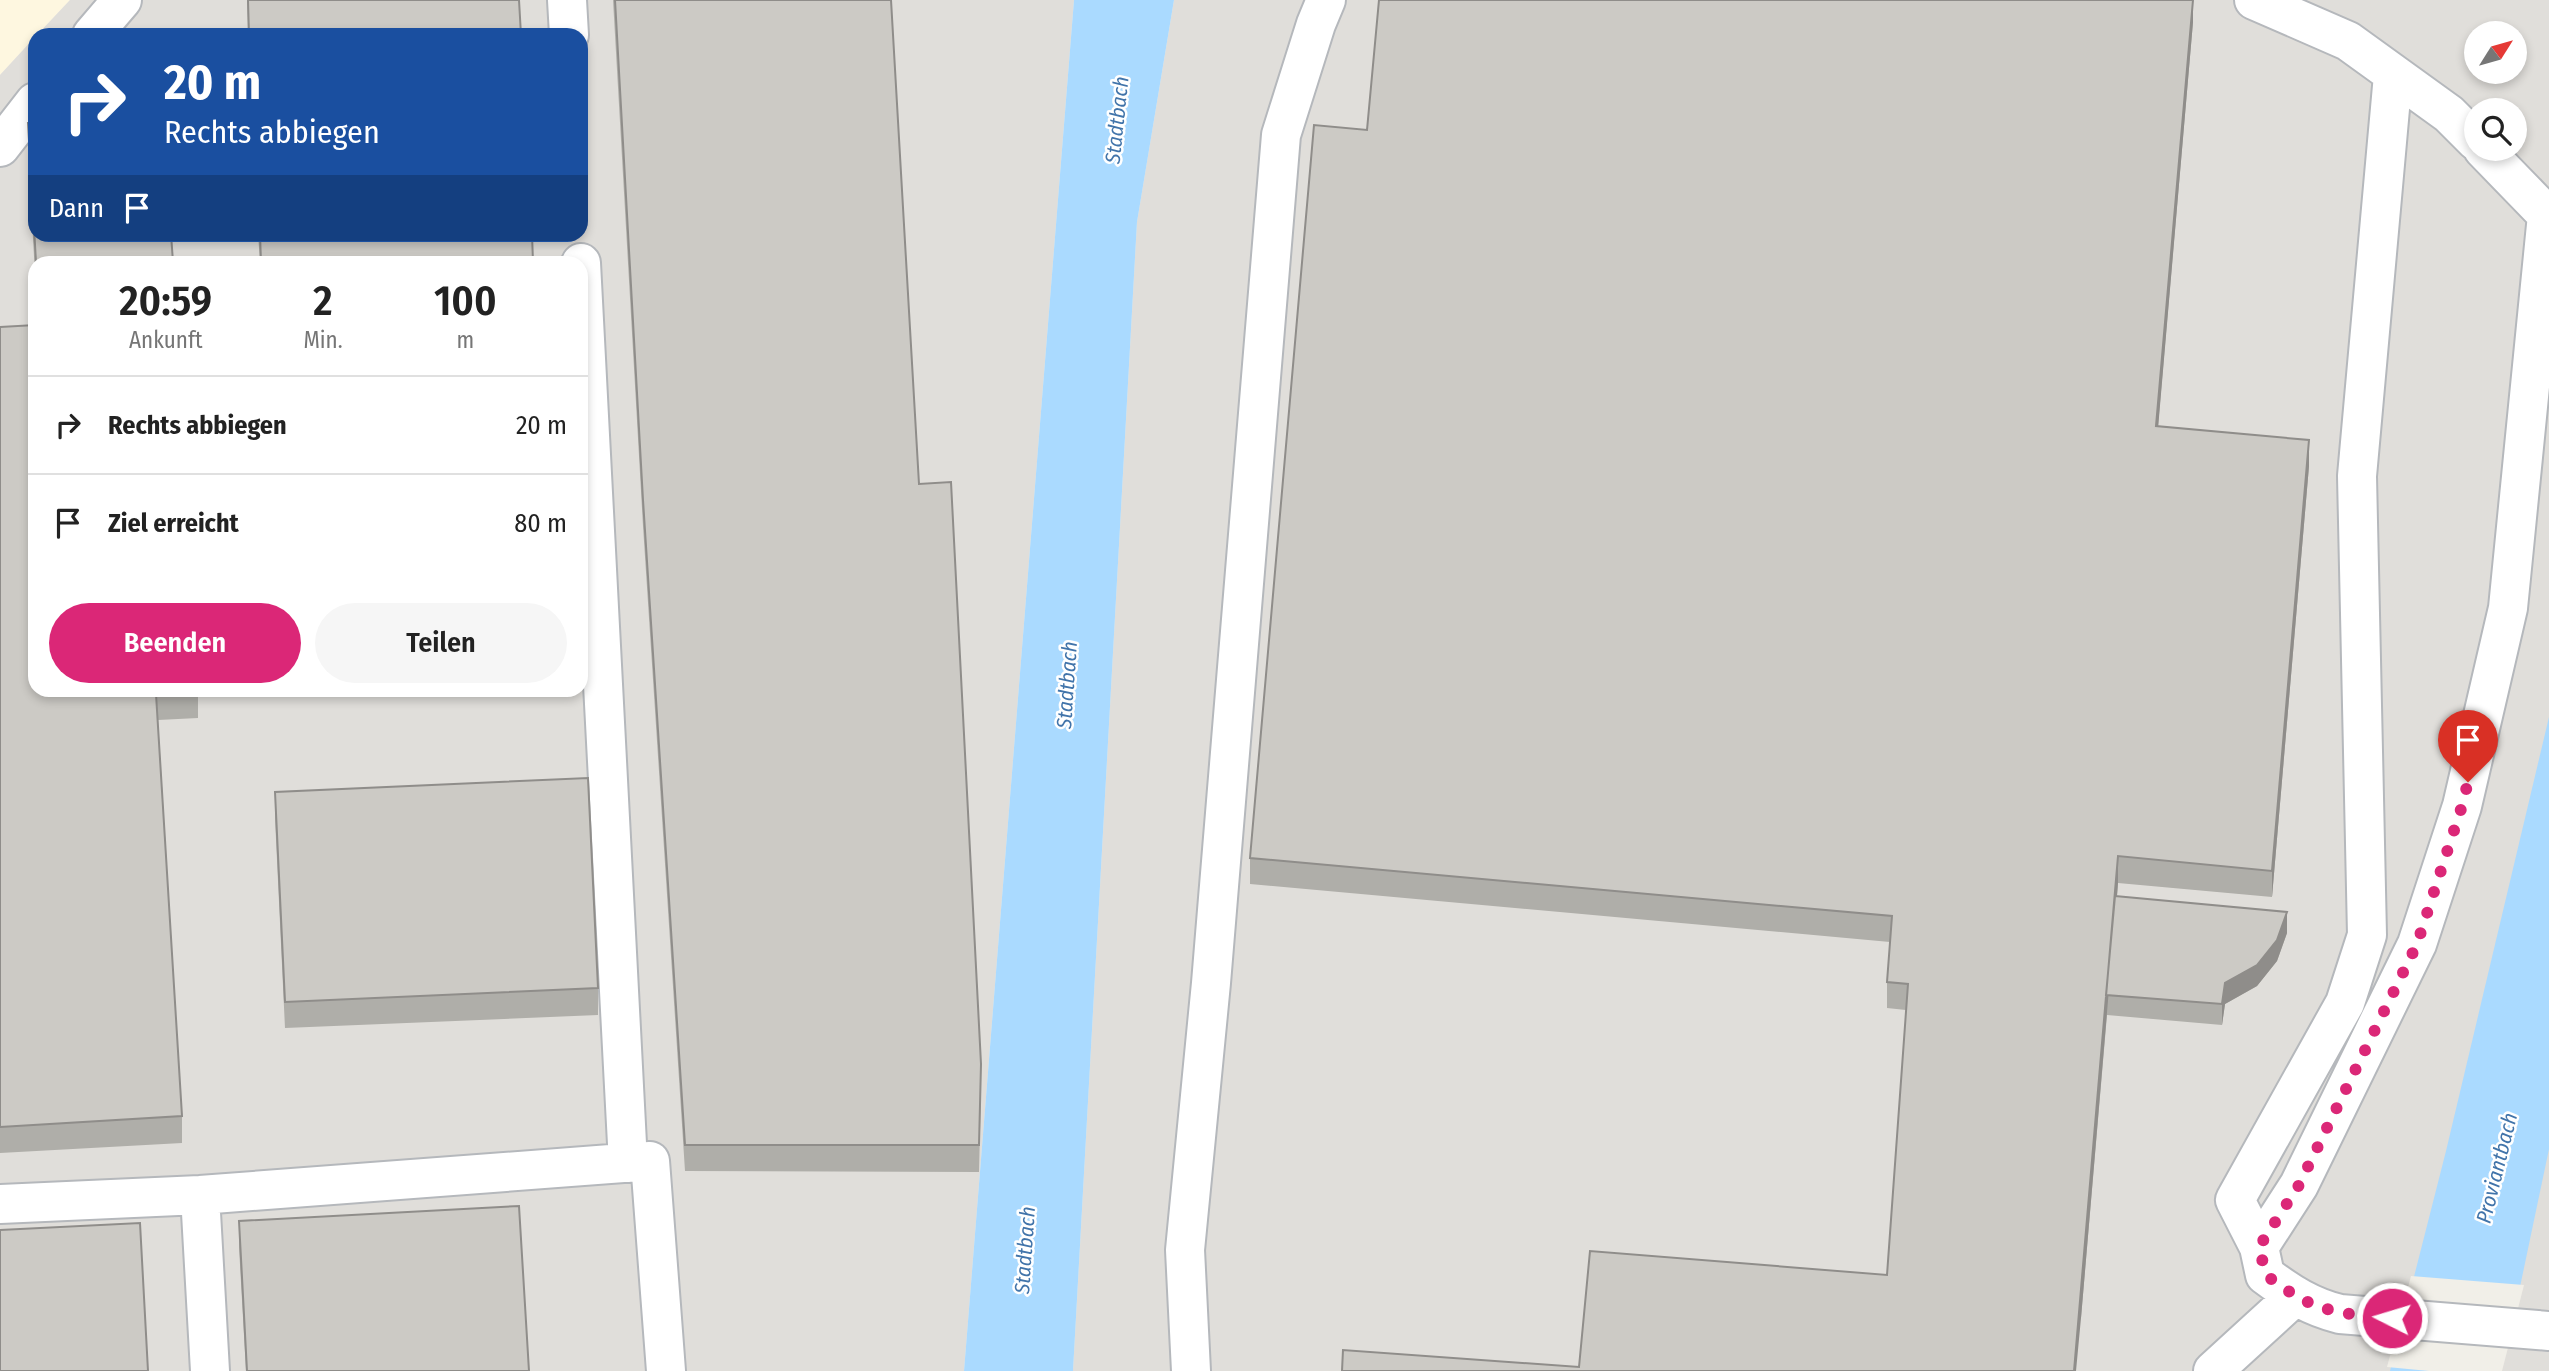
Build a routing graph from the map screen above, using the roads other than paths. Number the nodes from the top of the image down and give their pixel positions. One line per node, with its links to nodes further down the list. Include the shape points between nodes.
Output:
1 (122, 0): 5 (lane)
2 (567, 0): 6 (lane)
3 (1326, 0): 21 (lane, via 1281,135 1185,1250)
4 (2254, 0): 7 (lane, via 2348,41)
5 (98, 28)
6 (569, 28)
7 (2393, 75): 9 (lane); 16 (lane, via 2357,476 2367,935 2345,1003 2235,1200)
8 (28, 111): 10 (lane)
9 (2464, 129)
10 (0, 147)
11 (2495, 161): 16 (lane, via 2547,215 2508,608 2462,806 2417,944 2299,1185)
12 (588, 397): 13 (lane)
13 (628, 1163): 14 (lane); 20 (lane, via 650,1161)
14 (200, 1195): 15 (lane); 19 (lane)
15 (0, 1204)
16 (2259, 1247): 17 (lane, via 2266,1275)
17 (2294, 1297): 18 (lane, via 2340,1314); 22 (lane)
18 (2549, 1331)
19 (210, 1371)
20 (666, 1371)
21 (1191, 1371)
22 (2213, 1371)

